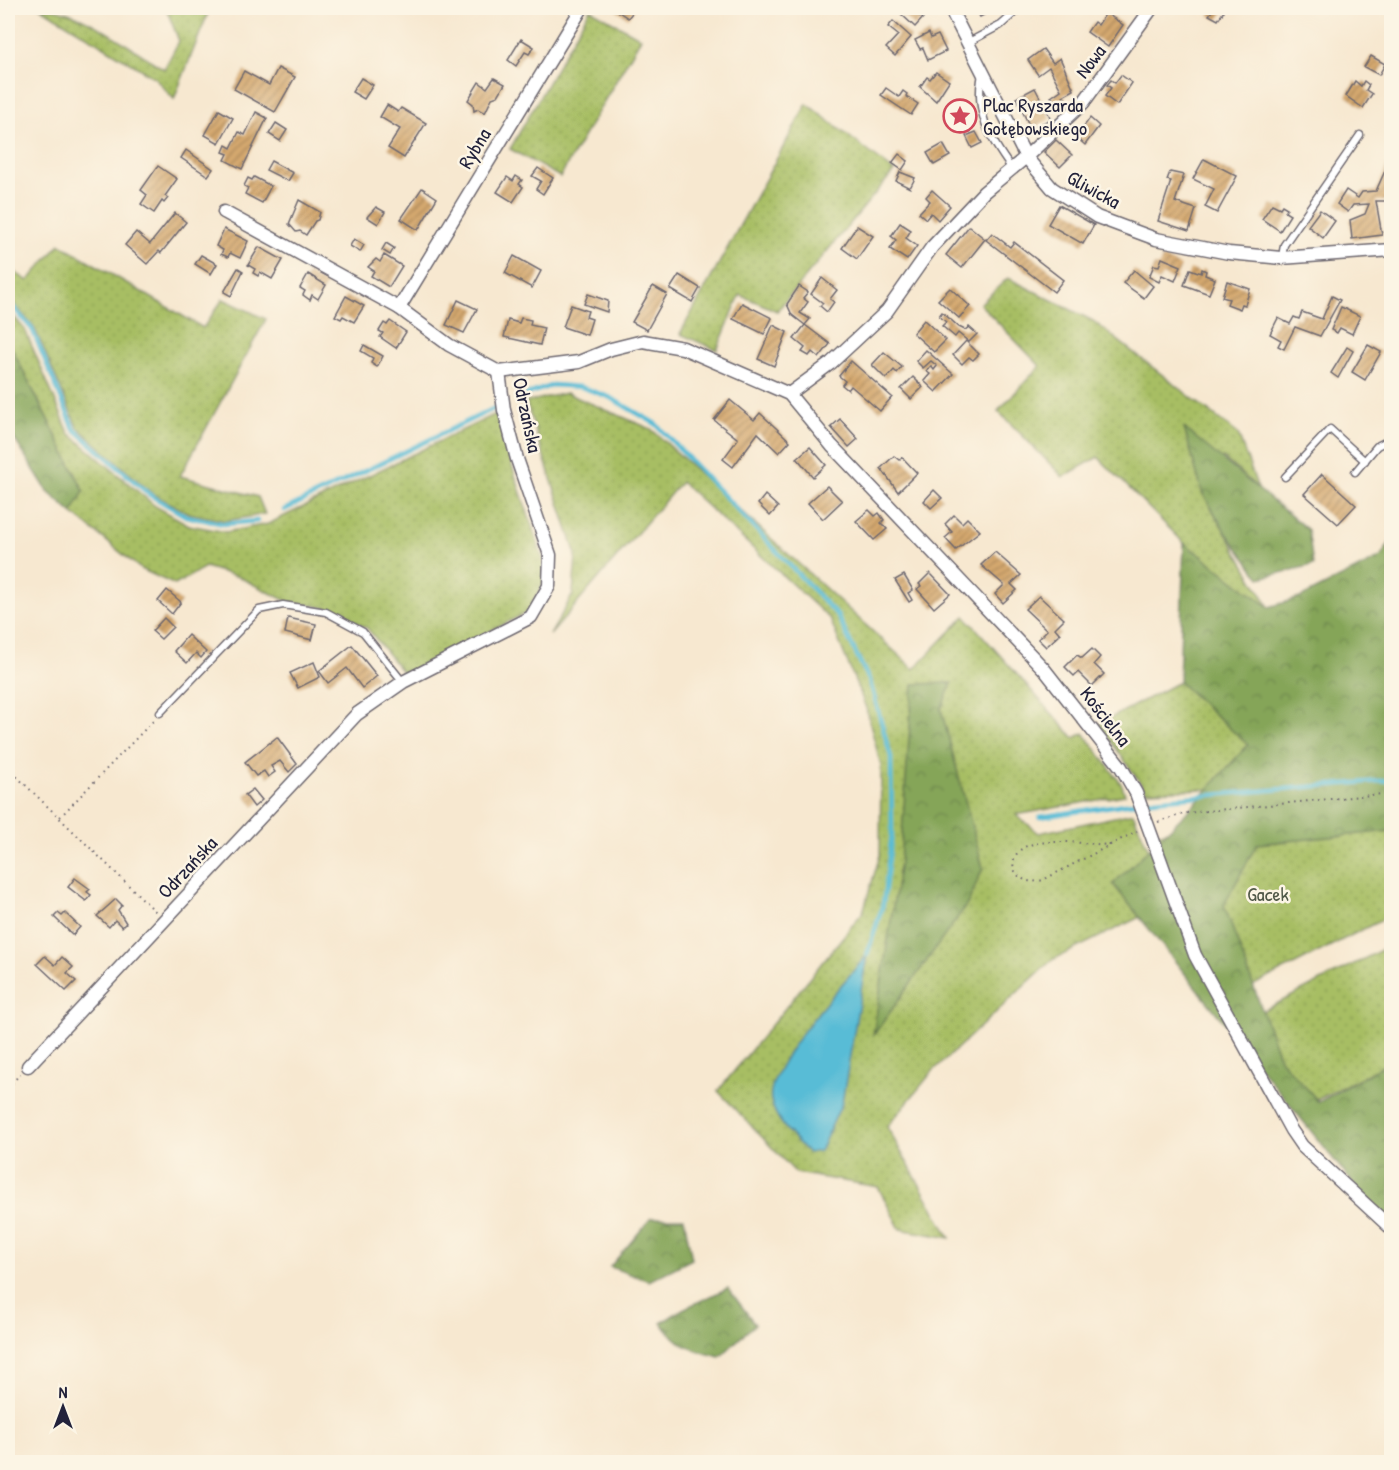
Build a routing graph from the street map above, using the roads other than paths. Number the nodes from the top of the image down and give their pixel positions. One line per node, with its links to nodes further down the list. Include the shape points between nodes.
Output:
1 (582, 8): 13 (street, Rybna)
2 (950, 8): 5 (street, Gliwicka)
3 (1020, 8): 5 (lane, via 1001,25)
4 (1152, 8): 8 (street, Nowa, via 1083,103)
5 (969, 42): 6 (street, Gliwicka)
6 (983, 71): 8 (street, Gliwicka); 9 (lane, via 979,91 981,117)
7 (1360, 135): 12 (lane, via 1284,244)
8 (1026, 157): 9 (street, Nowa); 12 (street, Gliwicka, via 1052,188 1097,217 1156,239)
9 (1012, 169): 15 (street, Nowa, via 984,192 932,247 888,311 859,340)
10 (224, 212): 13 (street)
11 (1392, 250): 12 (street, Gliwicka)
12 (1281, 258)
13 (399, 308): 14 (street, via 449,345)
14 (499, 372): 15 (street, Odrzańska, via 579,362 643,341 683,348); 20 (street, Odrzańska, via 517,459 550,555 549,586 531,617)
15 (789, 394): 23 (street, Kościelna, via 832,446 1044,669 1121,767 1136,793 1195,955 1291,1130 1302,1146)
16 (1392, 441): 17 (lane, via 1377,446)
17 (1365, 461): 18 (lane); 19 (lane, via 1330,429)
18 (1355, 472)
19 (1285, 477)
20 (403, 682): 21 (lane, via 363,632 326,612 283,605 259,610); 22 (street, Odrzańska, via 357,714)
21 (160, 713)
22 (28, 1066)
23 (1392, 1229)

